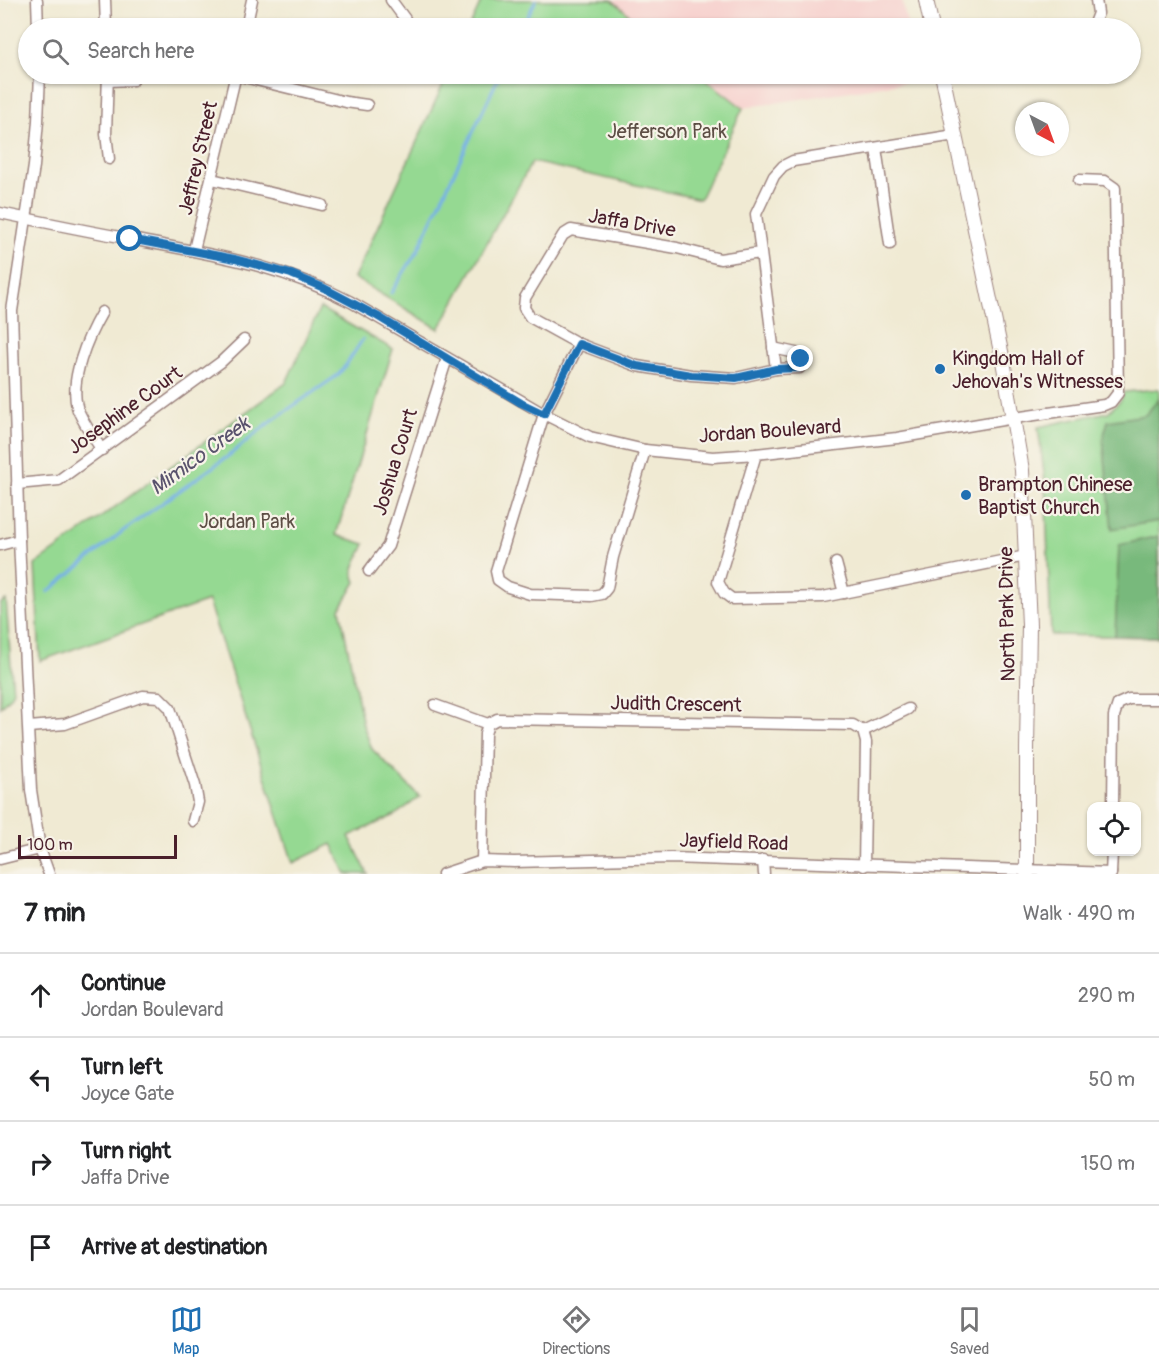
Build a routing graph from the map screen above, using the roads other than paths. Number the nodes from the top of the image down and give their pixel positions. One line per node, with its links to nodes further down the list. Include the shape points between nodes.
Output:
1 (37, 0): 7 (street)
2 (105, 0): 8 (street)
3 (252, 0): 9 (street)
4 (391, 0): 10 (street)
5 (926, 0): 11 (main road)
6 (1096, 0): 12 (street)
7 (38, 18)
8 (106, 18)
9 (248, 18)
10 (404, 18)
11 (930, 18)
12 (1096, 18)
13 (40, 84): 26 (street)
14 (108, 84): 21 (street)
15 (234, 84): 22 (street, Jeffrey Street)
16 (275, 84): 18 (street)
17 (944, 84): 19 (main road, North Park Drive)
18 (367, 105)
19 (955, 135): 20 (street); 37 (main road, North Park Drive)
20 (876, 148): 27 (street); 29 (street, via 783,166 756,214)
21 (109, 159)
22 (212, 179): 24 (street); 28 (street, Jeffrey Street)
23 (1079, 180): 37 (street, Jordan Boulevard, via 1106,181 1115,188 1118,393 1104,405)
24 (322, 205)
25 (0, 213): 26 (street, Jordan Boulevard)
26 (26, 218): 28 (street, Jordan Boulevard); 41 (street, via 12,310)
27 (890, 244)
28 (194, 250): 34 (street, Jordan Boulevard, via 291,274 324,288)
29 (759, 253): 32 (street, Jaffa Drive, via 720,259 571,230 563,235 525,298 524,308 530,317); 33 (street)
30 (102, 312): 38 (street, via 91,331 75,391 77,407)
31 (244, 340): 38 (street, Josephine Court, via 221,362)
32 (579, 344): 35 (street, Jaffa Drive, via 637,366 691,375 736,378); 36 (street)
33 (773, 348): 35 (street); 35 (street, Jaffa Drive, via 796,353 801,359 798,368)
34 (447, 358): 36 (street, Jordan Boulevard); 46 (street, Joshua Court, via 388,546)
35 (776, 369)
36 (544, 414): 39 (street, Jordan Boulevard, via 590,437); 39 (street, via 496,571 498,580 508,587 530,594 602,594 607,588)
37 (1014, 418): 40 (street, Jordan Boulevard, via 897,438); 44 (main road, North Park Drive, via 1022,470)
38 (102, 450): 41 (street, Josephine Court, via 58,480)
39 (645, 450): 40 (street, Jordan Boulevard, via 712,457)
40 (756, 454): 47 (street, via 718,582 724,593 732,599)
41 (17, 484): 42 (street)
42 (19, 540): 43 (street); 52 (street)
43 (0, 545)
44 (1026, 556): 47 (street); 62 (main road, North Park Drive)
45 (836, 562): 47 (street)
46 (369, 571)
47 (844, 593)
48 (1159, 699): 54 (street, via 1129,699 1118,704 1114,716)
49 (435, 705): 51 (street, Judith Crescent)
50 (908, 709): 53 (street)
51 (488, 724): 53 (street, Judith Crescent, via 497,719 853,725); 60 (street)
52 (29, 727): 55 (street, via 65,724 143,696 159,697 170,708 195,785 198,802); 56 (street, via 31,790)
53 (863, 731): 61 (street)
54 (1113, 802)
55 (193, 821)
56 (40, 849): 58 (street); 64 (street)
57 (1112, 856): 63 (street)
58 (0, 859)
59 (763, 860): 60 (street, Jayfield Road); 61 (street, Jayfield Road); 66 (street)
60 (482, 861): 65 (street, Jayfield Road)
61 (864, 866): 62 (street, Jayfield Road)
62 (1027, 872): 63 (street, Jayfield Road)
63 (1111, 873)
64 (49, 874)
65 (443, 874)
66 (764, 874)

